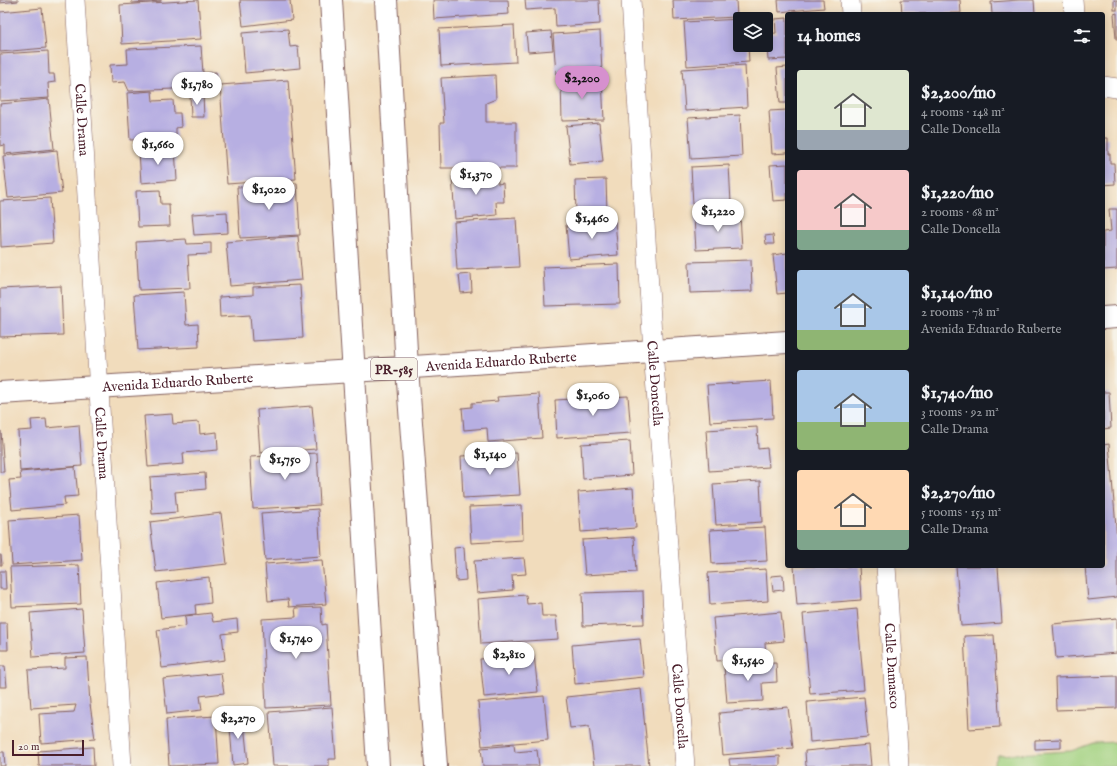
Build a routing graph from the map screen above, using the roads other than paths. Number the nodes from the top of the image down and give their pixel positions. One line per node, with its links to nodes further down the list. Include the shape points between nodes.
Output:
1 (75, 0): 17 (street, Calle Drama)
2 (330, 0): 16 (main road)
3 (386, 0): 15 (main road)
4 (631, 0): 14 (street, Calle Doncella)
5 (850, 0): 7 (street)
6 (1073, 0): 8 (street)
7 (851, 12)
8 (1074, 12)
9 (1105, 86): 10 (street)
10 (1117, 88)
11 (1117, 317): 12 (main road)
12 (1105, 318)
13 (785, 342): 14 (main road, Avenida Eduardo Ruberte / PR-585)
14 (653, 351): 15 (main road, Avenida Eduardo Ruberte / PR-585); 23 (street, Calle Doncella)
15 (407, 368): 16 (main road, Avenida Eduardo Ruberte / PR-585); 22 (main road)
16 (353, 372): 17 (main road, Avenida Eduardo Ruberte / PR-585); 21 (main road)
17 (98, 387): 18 (main road, Avenida Eduardo Ruberte / PR-585); 20 (street, Calle Drama)
18 (0, 393)
19 (886, 568): 24 (street, Calle Damasco)
20 (122, 766)
21 (378, 766)
22 (436, 766)
23 (685, 766)
24 (899, 766)

